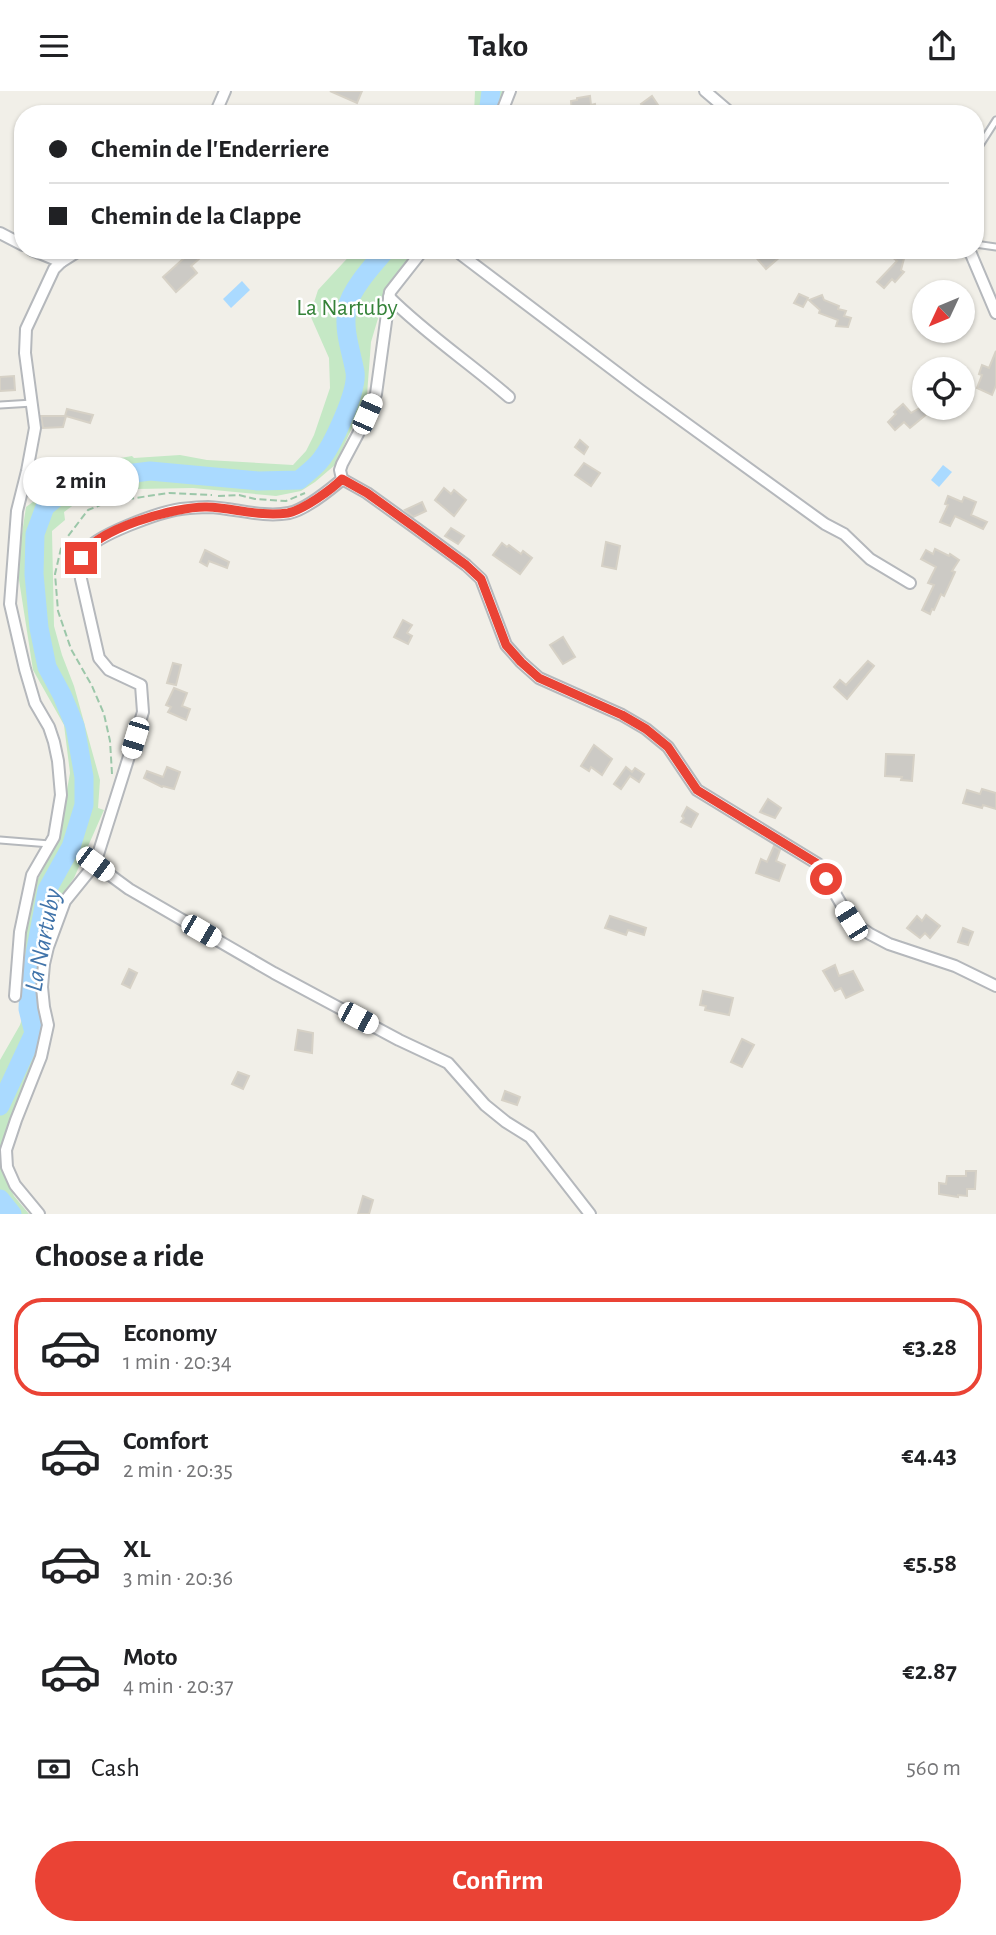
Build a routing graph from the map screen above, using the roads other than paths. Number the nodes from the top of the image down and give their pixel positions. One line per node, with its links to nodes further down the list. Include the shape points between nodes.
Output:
1 (705, 91): 2 (street)
2 (721, 105)
3 (996, 120): 4 (lane)
4 (984, 139)
5 (54, 259): 10 (street)
6 (66, 259): 10 (street)
7 (416, 259): 11 (street)
8 (467, 259): 17 (street, via 649,397 844,534 870,559)
9 (973, 259): 12 (street)
10 (61, 262): 14 (street, via 26,329)
11 (389, 296): 13 (street); 16 (street, via 376,394 342,464)
12 (996, 313)
13 (509, 397)
14 (33, 403): 15 (lane); 19 (street, via 35,428 17,511 10,604 24,669 58,761 61,795)
15 (0, 405)
16 (342, 479): 20 (street, via 291,513 179,509 112,532 84,552 80,569 99,658 108,670 141,685 143,692 143,712); 21 (street, via 481,579 506,645 539,678 646,729 668,747 697,790 818,864 851,921 890,944)
17 (910, 583)
18 (0, 841): 19 (lane)
19 (50, 844): 22 (street, via 32,874 20,932)
20 (95, 864): 23 (street, via 65,901 48,947 42,987 48,1024 41,1057 6,1150 15,1185); 24 (street, via 129,889 274,973 447,1063 485,1105 530,1137)
21 (996, 986)
22 (15, 996)
23 (39, 1214)
24 (590, 1214)

